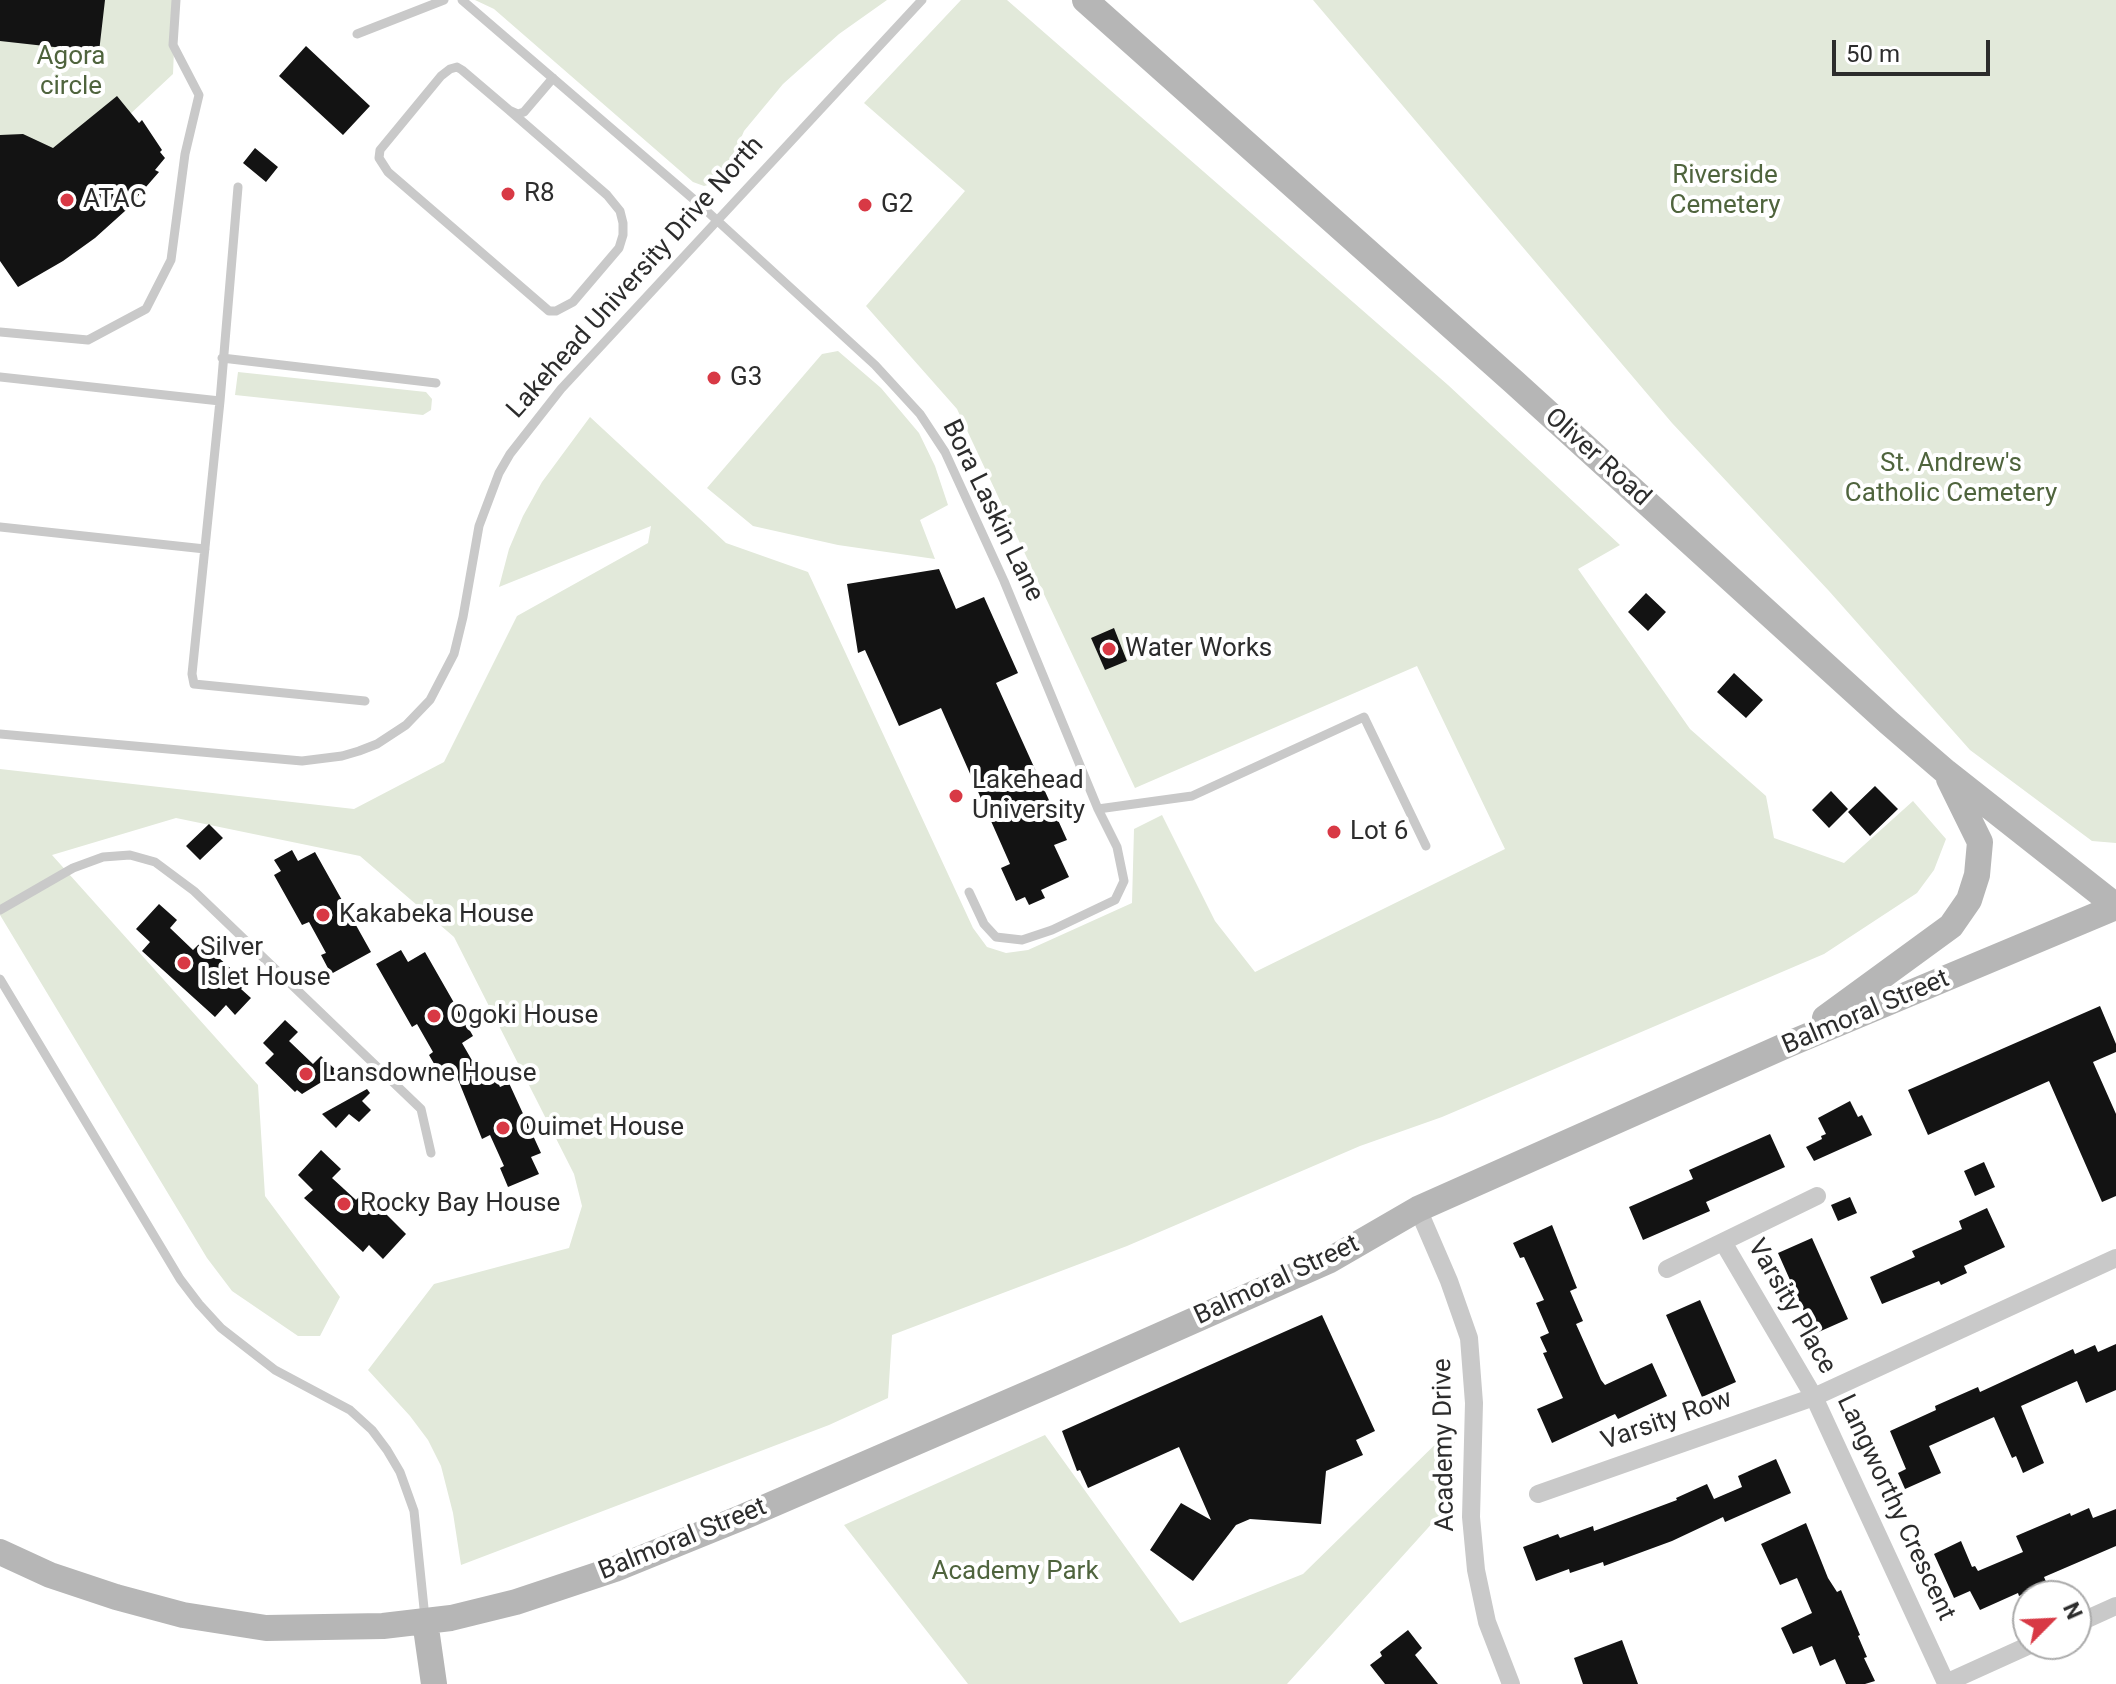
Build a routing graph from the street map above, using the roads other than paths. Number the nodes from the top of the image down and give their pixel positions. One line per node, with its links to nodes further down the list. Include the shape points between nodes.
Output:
1 (176, 0): 12 (lane, via 173,45 199,95 171,260 146,309 88,340)
2 (444, 0): 6 (lane)
3 (462, 0): 8 (lane, Bora Laskin Lane)
4 (922, 0): 11 (lane, Lakehead University Drive North)
5 (1085, 0): 21 (main road, Oliver Road)
6 (420, 4): 7 (lane)
7 (357, 34)
8 (553, 78): 9 (lane, via 524,112); 11 (lane, Bora Laskin Lane)
9 (509, 110): 9 (lane, via 462,70 450,69 380,150 379,158 388,172 549,311 556,311 573,302 619,248 623,223 607,195)
10 (238, 187): 13 (lane)
11 (717, 219): 20 (lane, Lakehead University Drive North, via 561,389 510,454 479,526 454,654 430,700 400,729 359,751 302,761); 22 (lane, Bora Laskin Lane, via 875,365 937,439 1004,581)
12 (0, 332)
13 (222, 358): 15 (lane); 16 (lane)
14 (0, 377): 16 (lane)
15 (436, 383)
16 (220, 401): 18 (lane)
17 (0, 527): 18 (lane)
18 (205, 549): 19 (lane, via 194,684)
19 (365, 701)
20 (0, 734)
21 (1946, 772): 25 (main road, Oliver Road); 28 (main road, via 1980,842 1969,900 1951,926)
22 (1098, 809): 23 (lane, via 1192,796 1364,717); 24 (lane, Bora Laskin Lane, via 1117,847 1124,881 1115,900 1022,940 996,937)
23 (1426, 846)
24 (969, 892)
25 (2116, 907): 28 (main road, Balmoral Street)
26 (0, 910): 29 (lane, via 103,857 130,855 155,862 194,891 421,1109)
27 (0, 979): 40 (lane, via 199,1304 275,1370 350,1410 387,1450 414,1511)
28 (1789, 1044): 31 (main road, Balmoral Street)
29 (431, 1153)
30 (1817, 1196): 32 (street, Varsity Place)
31 (1418, 1209): 40 (main road, Balmoral Street, via 1330,1260 743,1517 516,1602); 43 (street, Academy Drive, via 1469,1338 1476,1570 1487,1622)
32 (1723, 1242): 34 (street, Varsity Place); 35 (street, Varsity Place)
33 (2116, 1258): 35 (street, Langworthy Crescent)
34 (1667, 1269)
35 (1814, 1397): 36 (street, Varsity Row); 41 (street, Langworthy Crescent, via 1946,1683)
36 (1538, 1494)
37 (0, 1552): 40 (main road, Balmoral Street, via 77,1584 183,1615 266,1628)
38 (2116, 1606): 39 (street)
39 (2092, 1617)
40 (425, 1621): 42 (main road)
41 (2012, 1653)
42 (434, 1684)
43 (1511, 1684)

